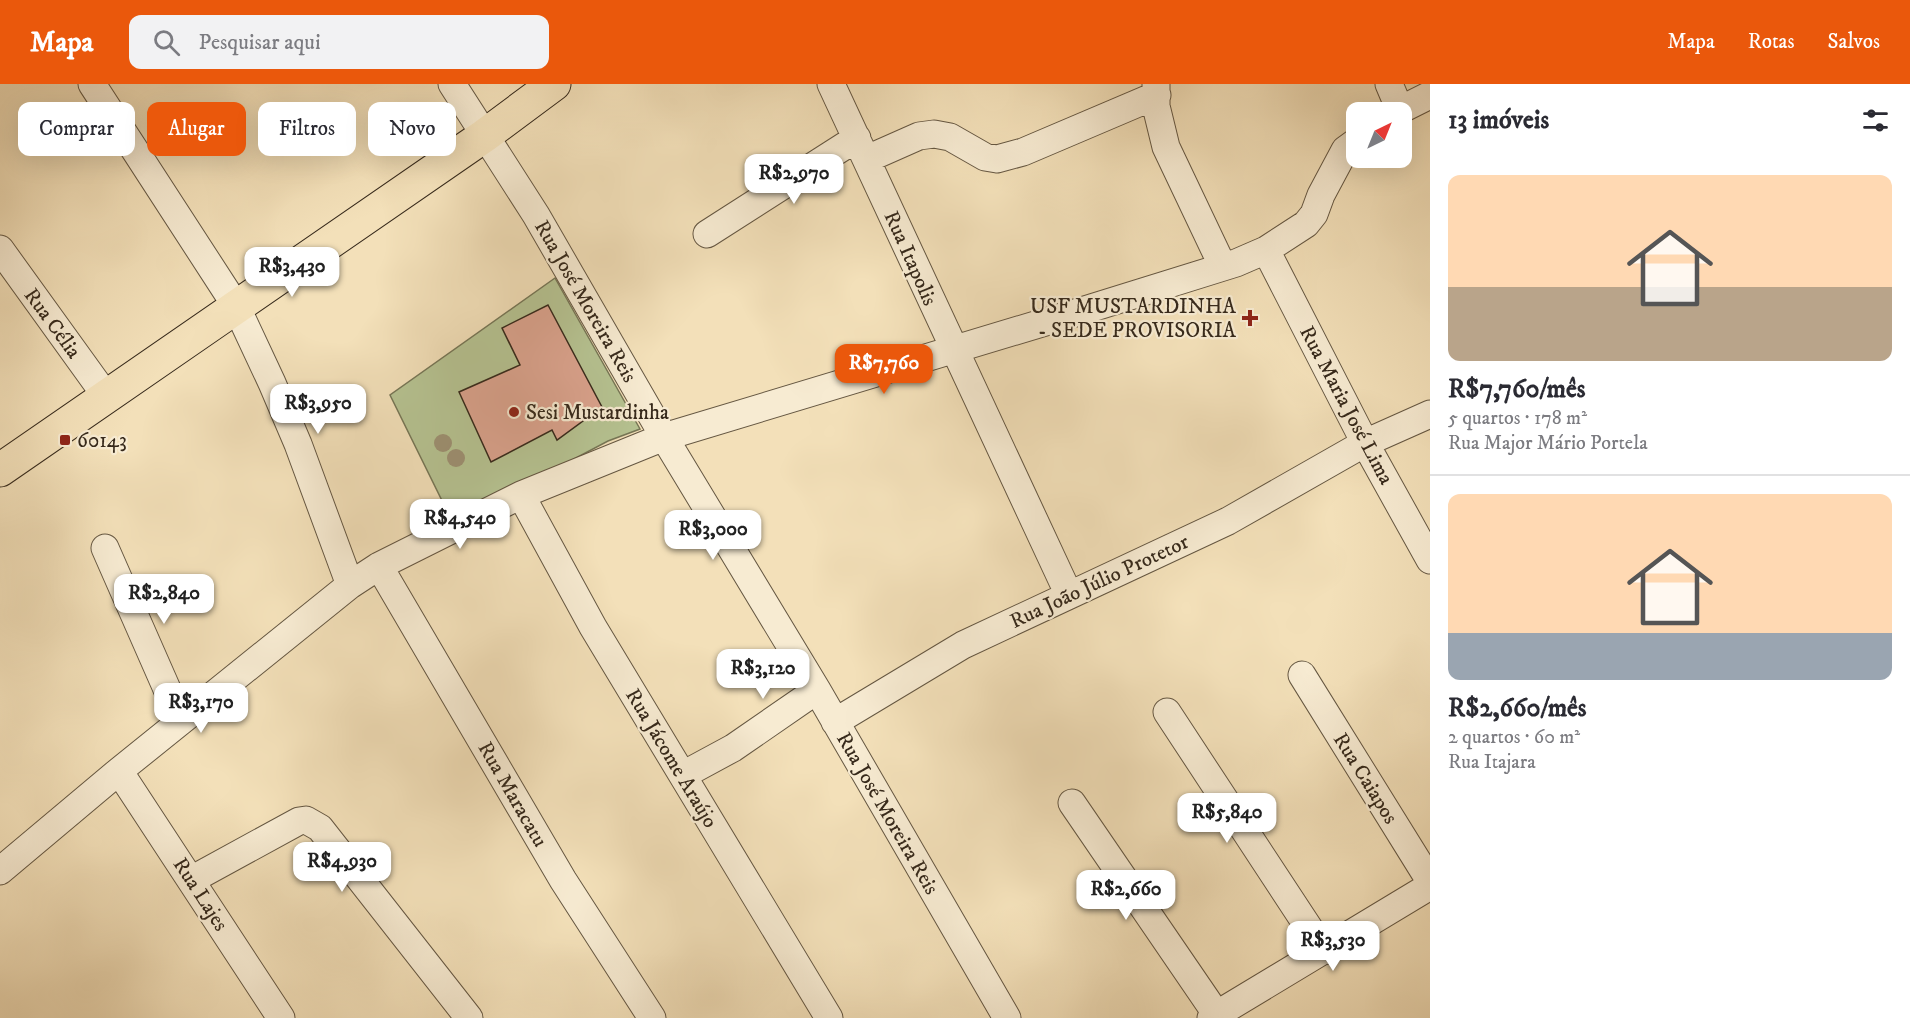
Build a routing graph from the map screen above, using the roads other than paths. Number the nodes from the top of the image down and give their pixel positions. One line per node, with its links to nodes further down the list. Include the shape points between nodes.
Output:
1 (92, 84): 17 (street)
2 (452, 84): 10 (street, Rua José Moreira Reis)
3 (554, 84): 10 (main road)
4 (831, 84): 11 (street, Rua Itapolis)
5 (1389, 84): 8 (street)
6 (1156, 90): 11 (street, via 1023,152 997,159 985,157 950,137 934,134); 16 (street, via 1159,126 1166,147)
7 (1430, 95): 9 (street)
8 (1395, 102)
9 (1412, 104)
10 (484, 136): 17 (main road); 21 (street, Rua José Moreira Reis, via 536,215)
11 (862, 149): 13 (street); 18 (street, Rua Itapolis)
12 (1346, 149): 15 (street, via 1314,214 1306,224)
13 (707, 234)
14 (0, 249): 19 (street, Rua Célia)
15 (1266, 250): 16 (street); 22 (street, Rua Maria José Lima)
16 (1223, 267): 18 (street)
17 (236, 306): 19 (main road); 28 (street, via 298,444)
18 (954, 351): 21 (street); 29 (street, Rua Itapolis)
19 (106, 396): 23 (main road)
20 (1430, 414): 22 (street, Rua João Júlio Protetor)
21 (664, 437): 24 (street); 31 (street, Rua José Moreira Reis)
22 (1365, 443): 26 (street, Rua Maria José Lima); 29 (street, Rua João Júlio Protetor, via 1228,521)
23 (0, 470)
24 (521, 495): 27 (street); 36 (street, Rua Jácome Araújo, via 592,627)
25 (105, 548): 33 (street)
26 (1427, 550)
27 (380, 566): 28 (street); 46 (street, Rua Maracatu, via 563,880)
28 (350, 585): 33 (street)
29 (1069, 595): 34 (street, Rua João Júlio Protetor, via 963,645)
30 (1302, 675): 40 (street, Rua Caiapos)
31 (817, 690): 34 (street, Rua José Moreira Reis); 36 (street, via 733,748)
32 (1167, 712): 42 (street)
33 (182, 721): 35 (street)
34 (835, 722): 48 (street, Rua José Moreira Reis)
35 (119, 771): 38 (street); 39 (street, Rua Lajes)
36 (683, 775): 47 (street, Rua Jácome Araújo)
37 (1072, 803): 43 (street)
38 (0, 871)
39 (191, 880): 44 (street, Rua Lajes); 45 (street, via 306,820 320,828)
40 (1430, 881)
41 (1430, 886): 42 (street)
42 (1324, 951): 43 (street)
43 (1214, 1016)
44 (281, 1018)
45 (469, 1018)
46 (652, 1018)
47 (830, 1018)
48 (1007, 1018)

